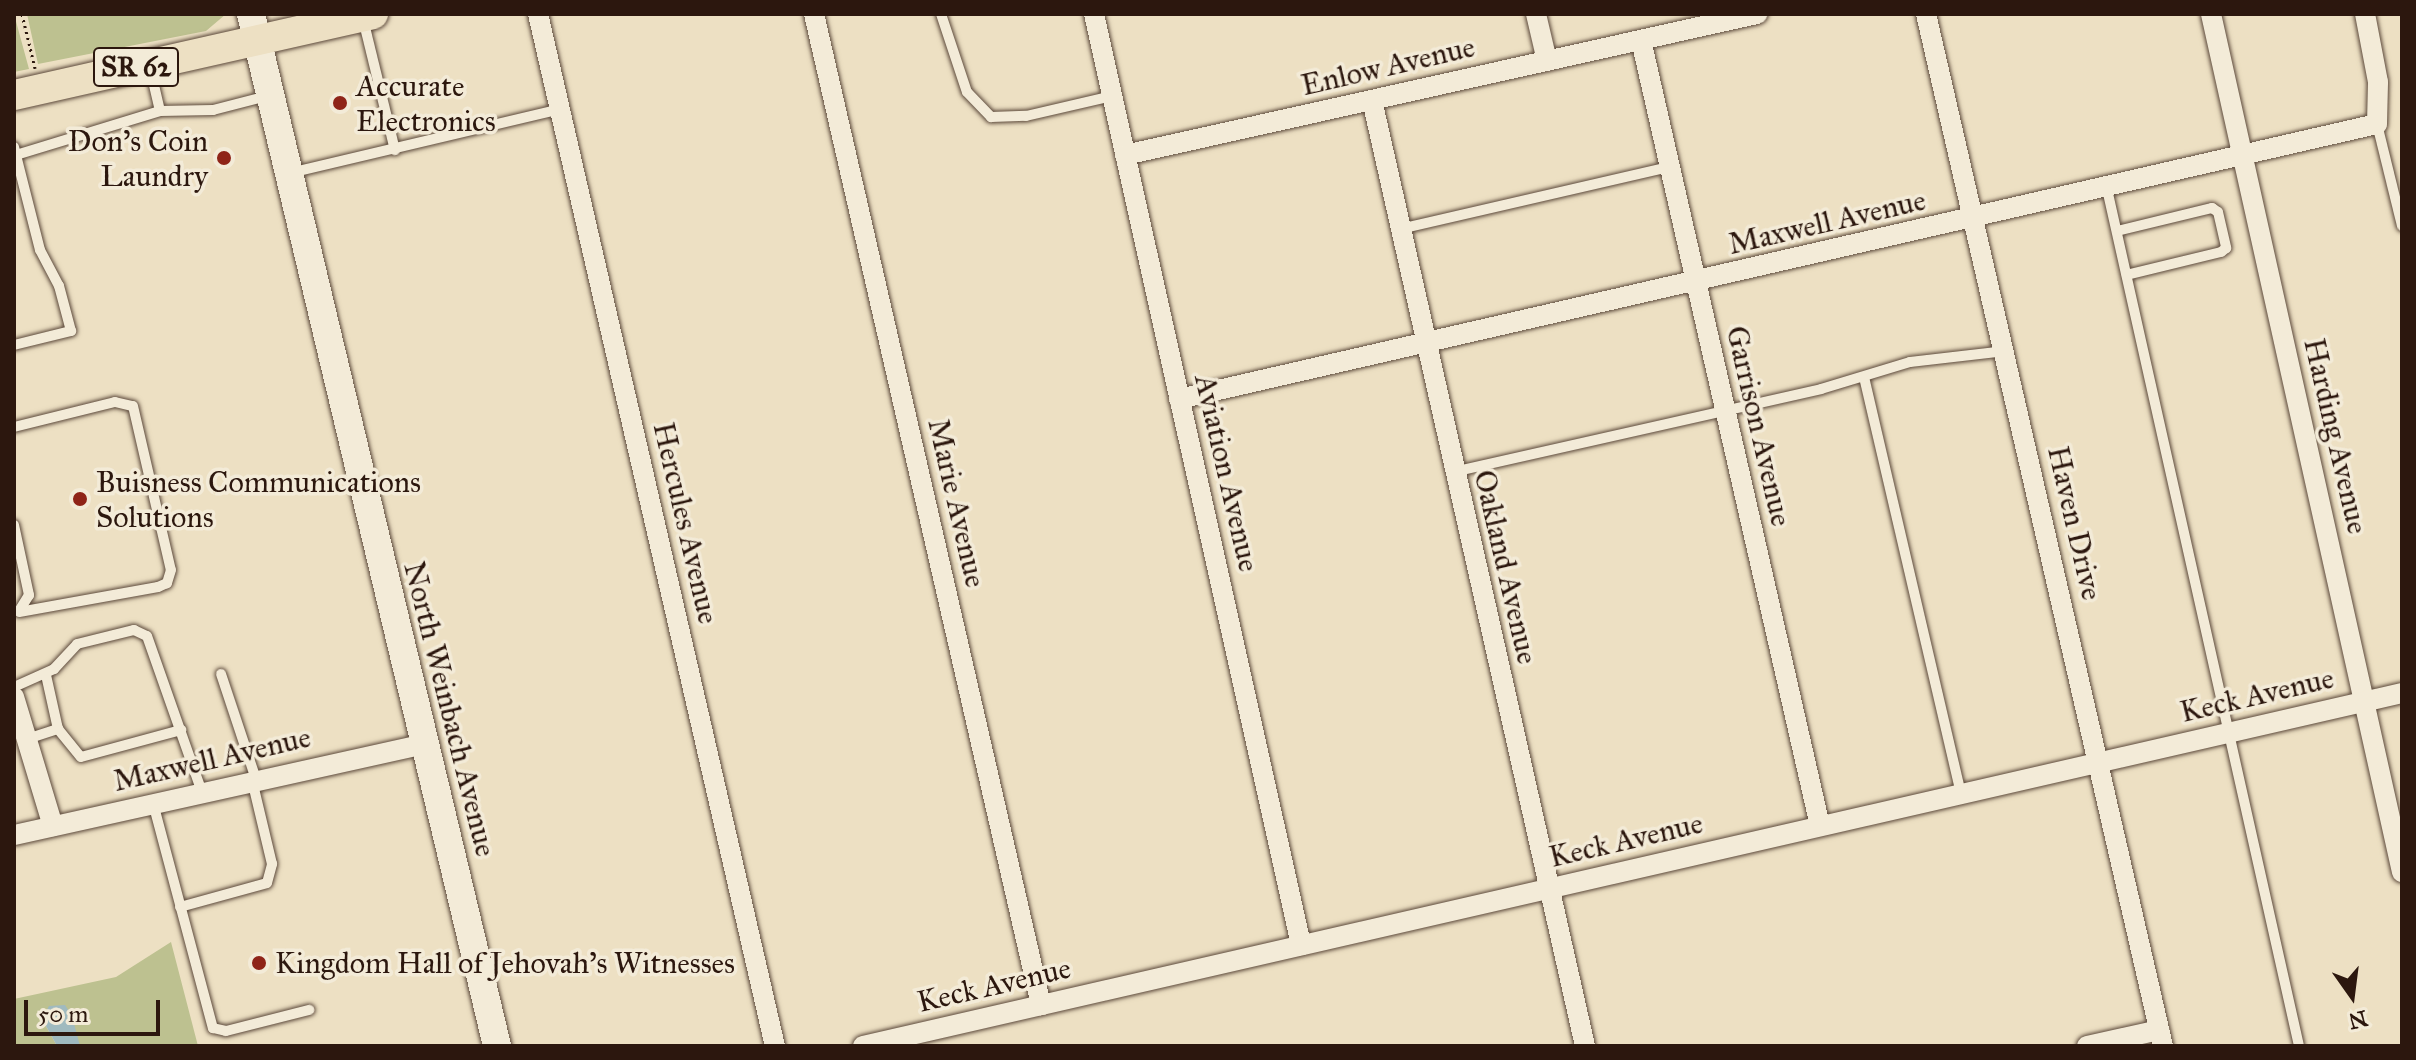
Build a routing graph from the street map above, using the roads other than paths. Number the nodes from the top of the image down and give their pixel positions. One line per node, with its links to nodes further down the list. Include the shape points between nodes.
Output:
1 (538, 14): 19 (street, Hercules Avenue)
2 (814, 14): 69 (street, Marie Avenue)
3 (941, 14): 17 (lane, via 967,92 991,117 1026,116)
4 (1536, 14): 13 (street)
5 (1757, 14): 12 (street, Enlow Avenue)
6 (1926, 14): 30 (street, Haven Drive)
7 (2211, 14): 25 (street, Harding Avenue)
8 (2365, 14): 21 (street, via 2378,82)
9 (368, 15): 11 (main road, SR 62); 22 (lane)
10 (1097, 15): 17 (street, Aviation Avenue)
11 (254, 27): 14 (main road, SR 62); 16 (main road, North Weinbach Avenue)
12 (1641, 40): 13 (street, Enlow Avenue); 26 (street, Garrison Avenue)
13 (1547, 61): 18 (street, Enlow Avenue)
14 (149, 64): 15 (main road, SR 62); 20 (lane)
15 (14, 95)
16 (269, 96): 20 (lane, via 213,110); 28 (main road, North Weinbach Avenue)
17 (1112, 96): 24 (street, Aviation Avenue)
18 (1372, 100): 24 (street, Enlow Avenue); 32 (street, Oakland Avenue)
19 (560, 109): 22 (lane); 73 (street, Hercules Avenue)
20 (160, 111): 23 (lane)
21 (2377, 124): 25 (street, Maxwell Avenue); 31 (lane)
22 (395, 150): 28 (lane)
23 (15, 151): 27 (lane)
24 (1125, 155): 40 (street, Aviation Avenue)
25 (2242, 155): 29 (street, Maxwell Avenue); 51 (street, Harding Avenue)
26 (1669, 167): 32 (lane); 35 (street, Garrison Avenue)
27 (17, 170): 36 (lane, via 71,331)
28 (286, 174): 56 (main road, North Weinbach Avenue)
29 (2107, 189): 30 (street, Maxwell Avenue); 33 (lane)
30 (1974, 219): 35 (street, Maxwell Avenue); 38 (street, Haven Drive)
31 (2402, 226)
32 (1400, 229): 37 (street, Oakland Avenue)
33 (2117, 231): 34 (lane); 34 (lane, via 2212,208 2218,212 2226,248 2221,252)
34 (2127, 275): 54 (lane)
35 (1696, 283): 37 (street, Maxwell Avenue); 41 (street, Garrison Avenue)
36 (14, 345)
37 (1426, 345): 40 (street, Maxwell Avenue); 43 (street, Oakland Avenue)
38 (2005, 351): 39 (lane, via 1910,362); 57 (street, Haven Drive)
39 (1864, 377): 41 (lane); 60 (lane)
40 (1179, 399): 68 (street, Aviation Avenue)
41 (1725, 410): 43 (lane); 63 (street, Garrison Avenue)
42 (14, 427): 45 (lane, via 115,402 133,406 171,570 167,583 158,587)
43 (1453, 472): 66 (street, Oakland Avenue)
44 (14, 525): 45 (lane, via 29,595)
45 (16, 613)
46 (221, 674): 58 (lane)
47 (46, 675): 48 (lane); 52 (lane); 53 (lane, via 77,644 134,630 147,636 154,649)
48 (14, 687)
49 (2402, 693): 51 (street, Keck Avenue)
50 (14, 697): 55 (street)
51 (2366, 701): 54 (street, Keck Avenue); 65 (street, Harding Avenue)
52 (58, 729): 53 (lane, via 81,757); 55 (lane)
53 (181, 730): 59 (lane)
54 (2229, 732): 57 (street, Keck Avenue); 77 (lane)
55 (27, 739): 62 (street)
56 (423, 744): 58 (street, Maxwell Avenue); 72 (main road, North Weinbach Avenue)
57 (2100, 762): 60 (street, Keck Avenue); 71 (street, Haven Drive)
58 (254, 780): 59 (street, Maxwell Avenue); 67 (lane, via 272,864 267,883)
59 (202, 792): 61 (street, Maxwell Avenue)
60 (1961, 794): 63 (street, Keck Avenue)
61 (153, 803): 62 (street, Maxwell Avenue); 67 (lane)
62 (53, 826): 64 (street, Maxwell Avenue)
63 (1820, 826): 66 (street, Keck Avenue)
64 (14, 835)
65 (2402, 872)
66 (1548, 888): 68 (street, Keck Avenue); 75 (street, Oakland Avenue)
67 (180, 907): 70 (lane, via 213,1028 226,1031)
68 (1301, 945): 69 (street, Keck Avenue)
69 (1041, 1005): 74 (street, Keck Avenue)
70 (309, 1010)
71 (2161, 1038): 76 (street)
72 (497, 1046)
73 (775, 1046)
74 (863, 1046)
75 (1585, 1046)
76 (2087, 1046)
77 (2299, 1046)

